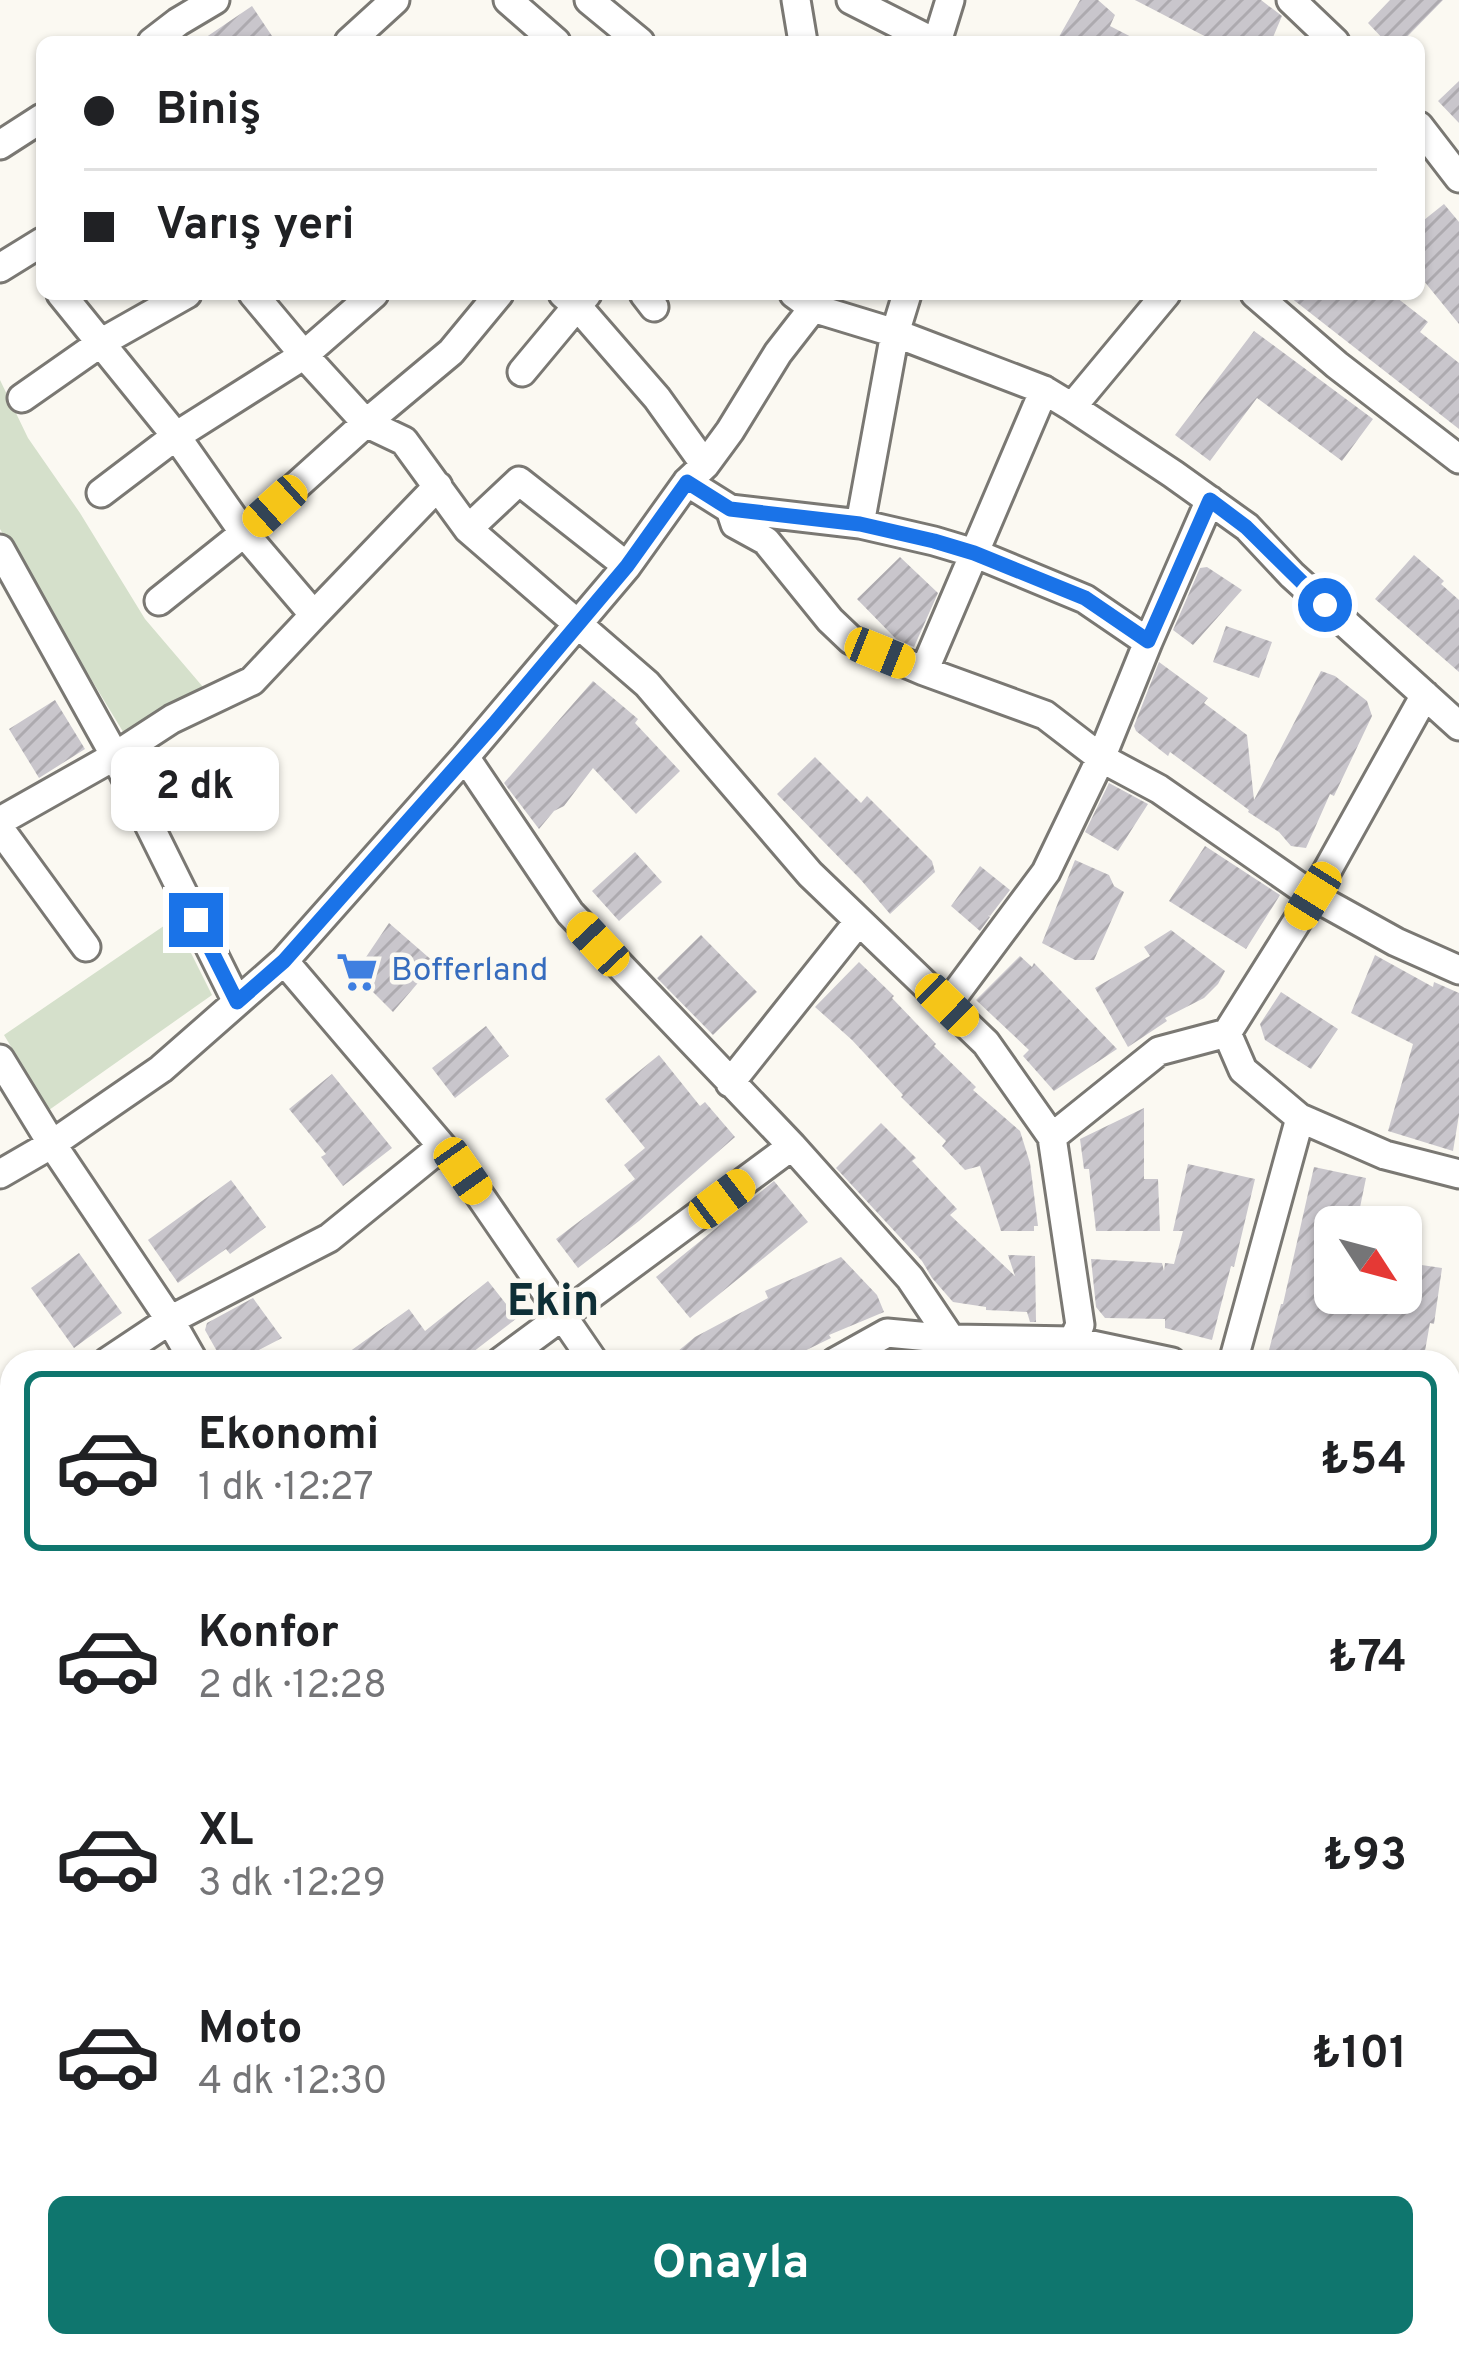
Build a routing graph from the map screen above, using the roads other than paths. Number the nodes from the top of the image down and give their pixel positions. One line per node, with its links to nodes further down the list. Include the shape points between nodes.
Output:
1 (214, 0): 9 (street)
2 (395, 0): 10 (street)
3 (508, 0): 11 (street)
4 (796, 0): 13 (street)
5 (851, 0): 14 (street)
6 (950, 0): 15 (street)
7 (1291, 0): 16 (street)
8 (591, 1): 12 (street)
9 (160, 36)
10 (356, 36)
11 (549, 36)
12 (633, 36)
13 (802, 36)
14 (923, 36)
15 (937, 36)
16 (1318, 36)
17 (36, 122): 19 (street)
18 (1425, 134): 20 (street)
19 (0, 145)
20 (1459, 178)
21 (66, 300): 34 (street)
22 (176, 300): 34 (street)
23 (259, 300): 35 (street)
24 (367, 300): 35 (street)
25 (494, 300): 40 (street, via 451,352)
26 (575, 300): 36 (street)
27 (578, 300): 43 (street, via 657,398)
28 (807, 300): 43 (street)
29 (813, 300): 33 (street)
30 (906, 300): 33 (street)
31 (1161, 300): 39 (street)
32 (1262, 300): 42 (street)
33 (895, 333): 37 (street); 48 (street)
34 (102, 342): 38 (street); 41 (street)
35 (304, 355): 40 (street); 41 (street)
36 (522, 372)
37 (1044, 389): 39 (street); 52 (street)
38 (22, 398)
39 (1072, 407): 46 (street)
40 (366, 423): 44 (street, via 404,441); 50 (street)
41 (176, 436): 45 (street); 50 (street)
42 (1459, 459)
43 (696, 473): 47 (street); 53 (street)
44 (438, 486): 49 (street); 55 (street)
45 (101, 493)
46 (1210, 500): 57 (street); 59 (street)
47 (730, 509): 48 (street); 58 (street, via 735,524 766,541 851,640)
48 (860, 524): 52 (street)
49 (468, 529): 53 (street, via 519,481); 56 (street)
50 (244, 533): 54 (street); 55 (street)
51 (0, 549): 61 (street)
52 (974, 553): 57 (street, via 1085,598); 58 (street)
53 (627, 566): 56 (street)
54 (160, 601)
55 (314, 615): 61 (street, via 252,681)
56 (580, 624): 62 (street); 66 (street, via 647,684)
57 (1148, 641): 63 (street)
58 (923, 670): 63 (street, via 1045,715)
59 (1425, 695): 60 (street); 65 (street)
60 (1459, 726)
61 (115, 756): 64 (street); 70 (street)
62 (465, 757): 68 (street); 74 (street, via 570,913)
63 (1101, 758): 65 (street); 71 (street, via 1046,872)
64 (0, 825): 67 (street)
65 (1313, 896): 69 (street); 72 (street)
66 (860, 921): 71 (street); 74 (street)
67 (86, 947)
68 (284, 961): 70 (street); 79 (street)
69 (1459, 970)
70 (237, 1002): 77 (street, via 161,1069)
71 (947, 1005): 76 (street, via 986,1043)
72 (1227, 1033): 75 (street, via 1243,1070); 76 (street, via 1159,1051)
73 (0, 1059): 77 (street)
74 (730, 1083): 78 (street)
75 (1300, 1118): 81 (street, via 1385,1155); 92 (street)
76 (1052, 1137): 91 (street, via 1080,1325)
77 (52, 1144): 80 (street); 83 (street)
78 (792, 1146): 82 (street); 84 (street, via 910,1278)
79 (442, 1147): 82 (street); 83 (street, via 329,1238)
80 (0, 1174)
81 (1459, 1174)
82 (563, 1318): 87 (street); 88 (street)
83 (170, 1320): 85 (street); 86 (street)
84 (951, 1339): 89 (street, via 887,1333); 90 (street)
85 (125, 1350)
86 (187, 1350)
87 (517, 1350)
88 (585, 1350)
89 (857, 1350)
90 (1050, 1350)
91 (1069, 1350)
92 (1236, 1350)

